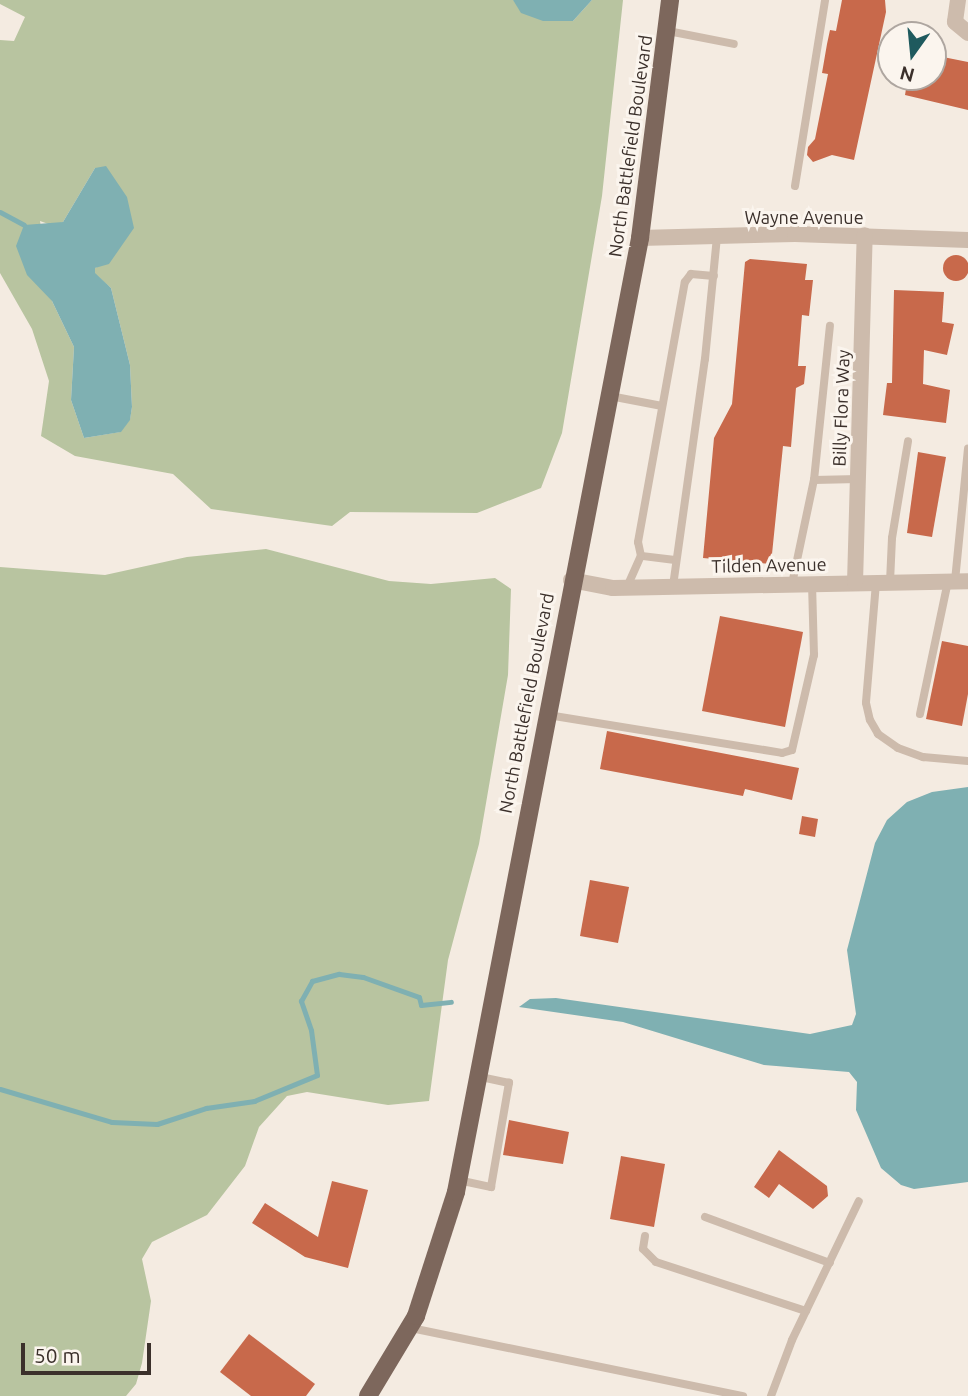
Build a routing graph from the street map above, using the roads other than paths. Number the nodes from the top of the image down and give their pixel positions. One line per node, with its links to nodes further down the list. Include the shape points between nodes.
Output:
1 (670, 0): 4 (main road, North Battlefield Boulevard)
2 (825, 0): 7 (lane)
3 (958, 0): 5 (street, via 955,22)
4 (668, 31): 6 (lane); 10 (main road, North Battlefield Boulevard)
5 (968, 33)
6 (734, 44)
7 (795, 186)
8 (866, 235): 9 (street, Wayne Avenue); 11 (street, Wayne Avenue); 18 (street, Billy Flora Way)
9 (717, 237): 10 (street, Wayne Avenue); 12 (lane)
10 (640, 238): 14 (main road, North Battlefield Boulevard)
11 (968, 240)
12 (714, 276): 15 (lane, via 691,274 685,282); 21 (lane)
13 (830, 326): 19 (lane)
14 (608, 396): 15 (lane); 22 (main road, North Battlefield Boulevard)
15 (663, 406): 20 (lane, via 638,542)
16 (908, 441): 24 (lane)
17 (967, 453): 23 (lane)
18 (858, 479): 19 (lane); 25 (street, Billy Flora Way)
19 (814, 480): 26 (lane)
20 (641, 556): 21 (lane); 29 (lane)
21 (675, 560): 28 (lane)
22 (571, 580): 29 (street, Tilden Avenue); 31 (main road, North Battlefield Boulevard)
23 (957, 581): 24 (street, Tilden Avenue); 30 (lane)
24 (883, 582): 25 (street, Tilden Avenue); 32 (lane, via 866,703 870,720 877,734 898,747 923,757)
25 (855, 583): 27 (street, Tilden Avenue)
26 (792, 584): 27 (street, Tilden Avenue); 28 (street, Tilden Avenue)
27 (812, 584): 31 (lane, via 814,655 792,750 782,753)
28 (673, 586): 29 (street, Tilden Avenue)
29 (627, 587)
30 (920, 714)
31 (545, 715): 33 (main road, North Battlefield Boulevard)
32 (968, 761)
33 (477, 1076): 34 (main road, North Battlefield Boulevard); 34 (lane, via 509,1083 491,1187)
34 (458, 1180): 40 (main road, North Battlefield Boulevard, via 432,1279)
35 (859, 1201): 38 (lane)
36 (705, 1217): 38 (lane)
37 (645, 1236): 39 (lane, via 643,1249 656,1262)
38 (830, 1263): 39 (lane)
39 (806, 1311): 43 (lane)
40 (411, 1328): 41 (main road, North Battlefield Boulevard); 42 (lane)
41 (368, 1396)
42 (743, 1396)
43 (771, 1396)

